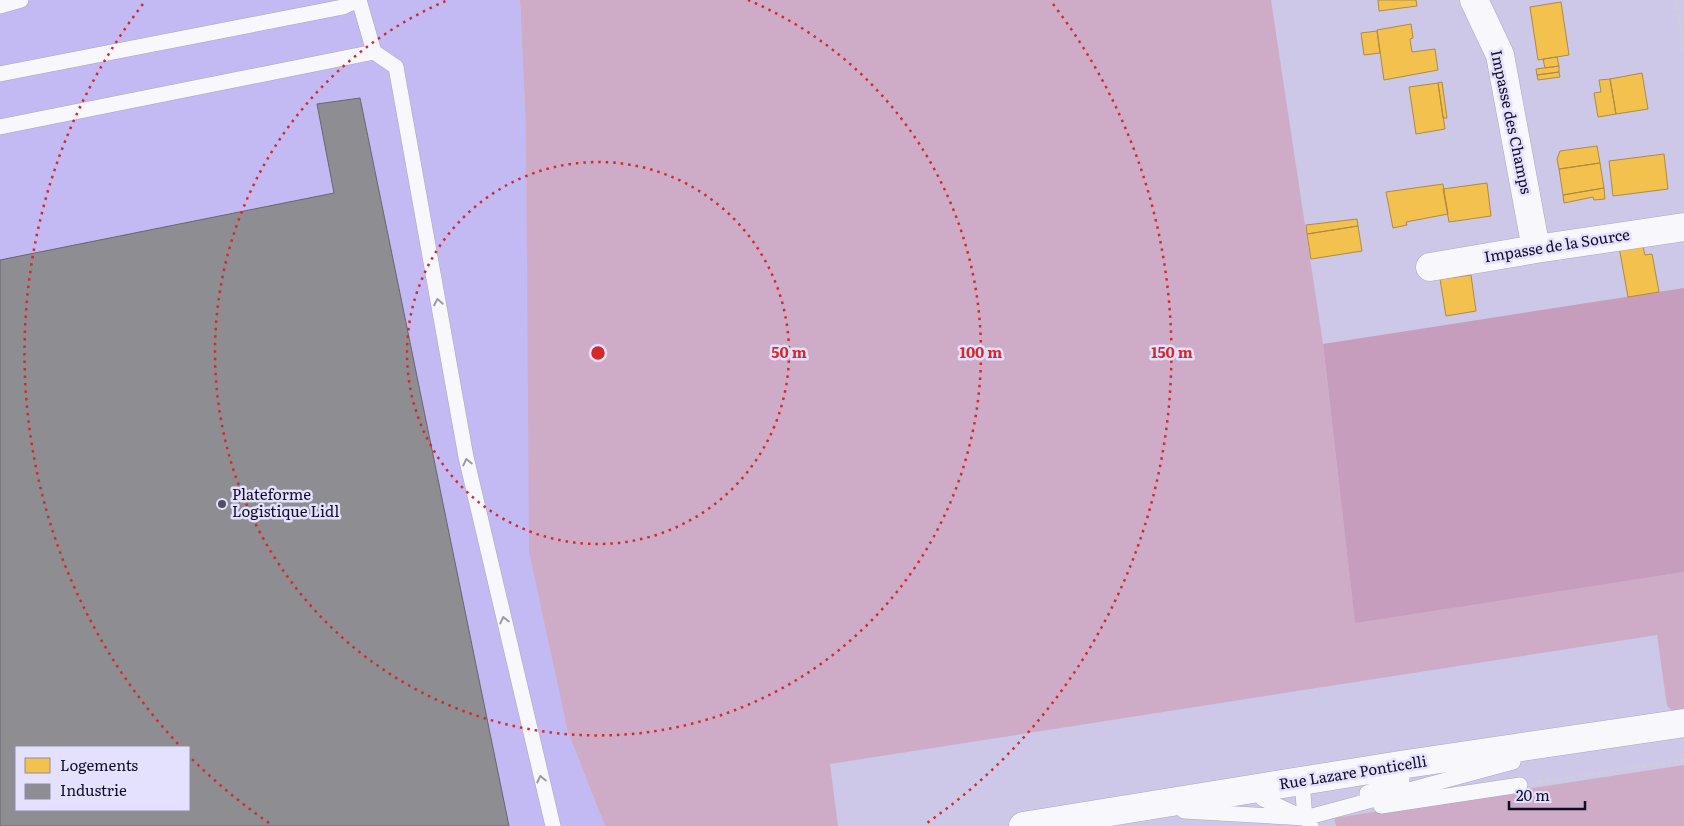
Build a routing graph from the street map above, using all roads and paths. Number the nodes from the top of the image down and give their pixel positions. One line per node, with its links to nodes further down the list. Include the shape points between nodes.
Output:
1 (21, 0): 5 (lane)
2 (359, 0): 6 (lane); 8 (lane, via 343,7)
3 (1474, 0): 11 (street, Impasse des Champs, via 1500,55)
4 (1676, 0): 7 (path)
5 (0, 6)
6 (374, 52): 9 (lane); 22 (lane, one-way to 6, via 466,457 396,67)
7 (1684, 52)
8 (0, 74)
9 (0, 127)
10 (1684, 228): 11 (street, Impasse de la Source)
11 (1536, 249): 12 (street, Impasse de la Source)
12 (1430, 266)
13 (1684, 723): 23 (street, Rue Lazare Ponticelli)
14 (1684, 760): 17 (path)
15 (1512, 762): 21 (lane)
16 (1402, 779): 21 (lane)
17 (1520, 785): 21 (lane)
18 (1303, 794): 21 (lane)
19 (1263, 799): 21 (lane)
20 (1184, 811): 21 (lane)
21 (1305, 823): 24 (lane)
22 (553, 826)
23 (1023, 826)
24 (1251, 826)

